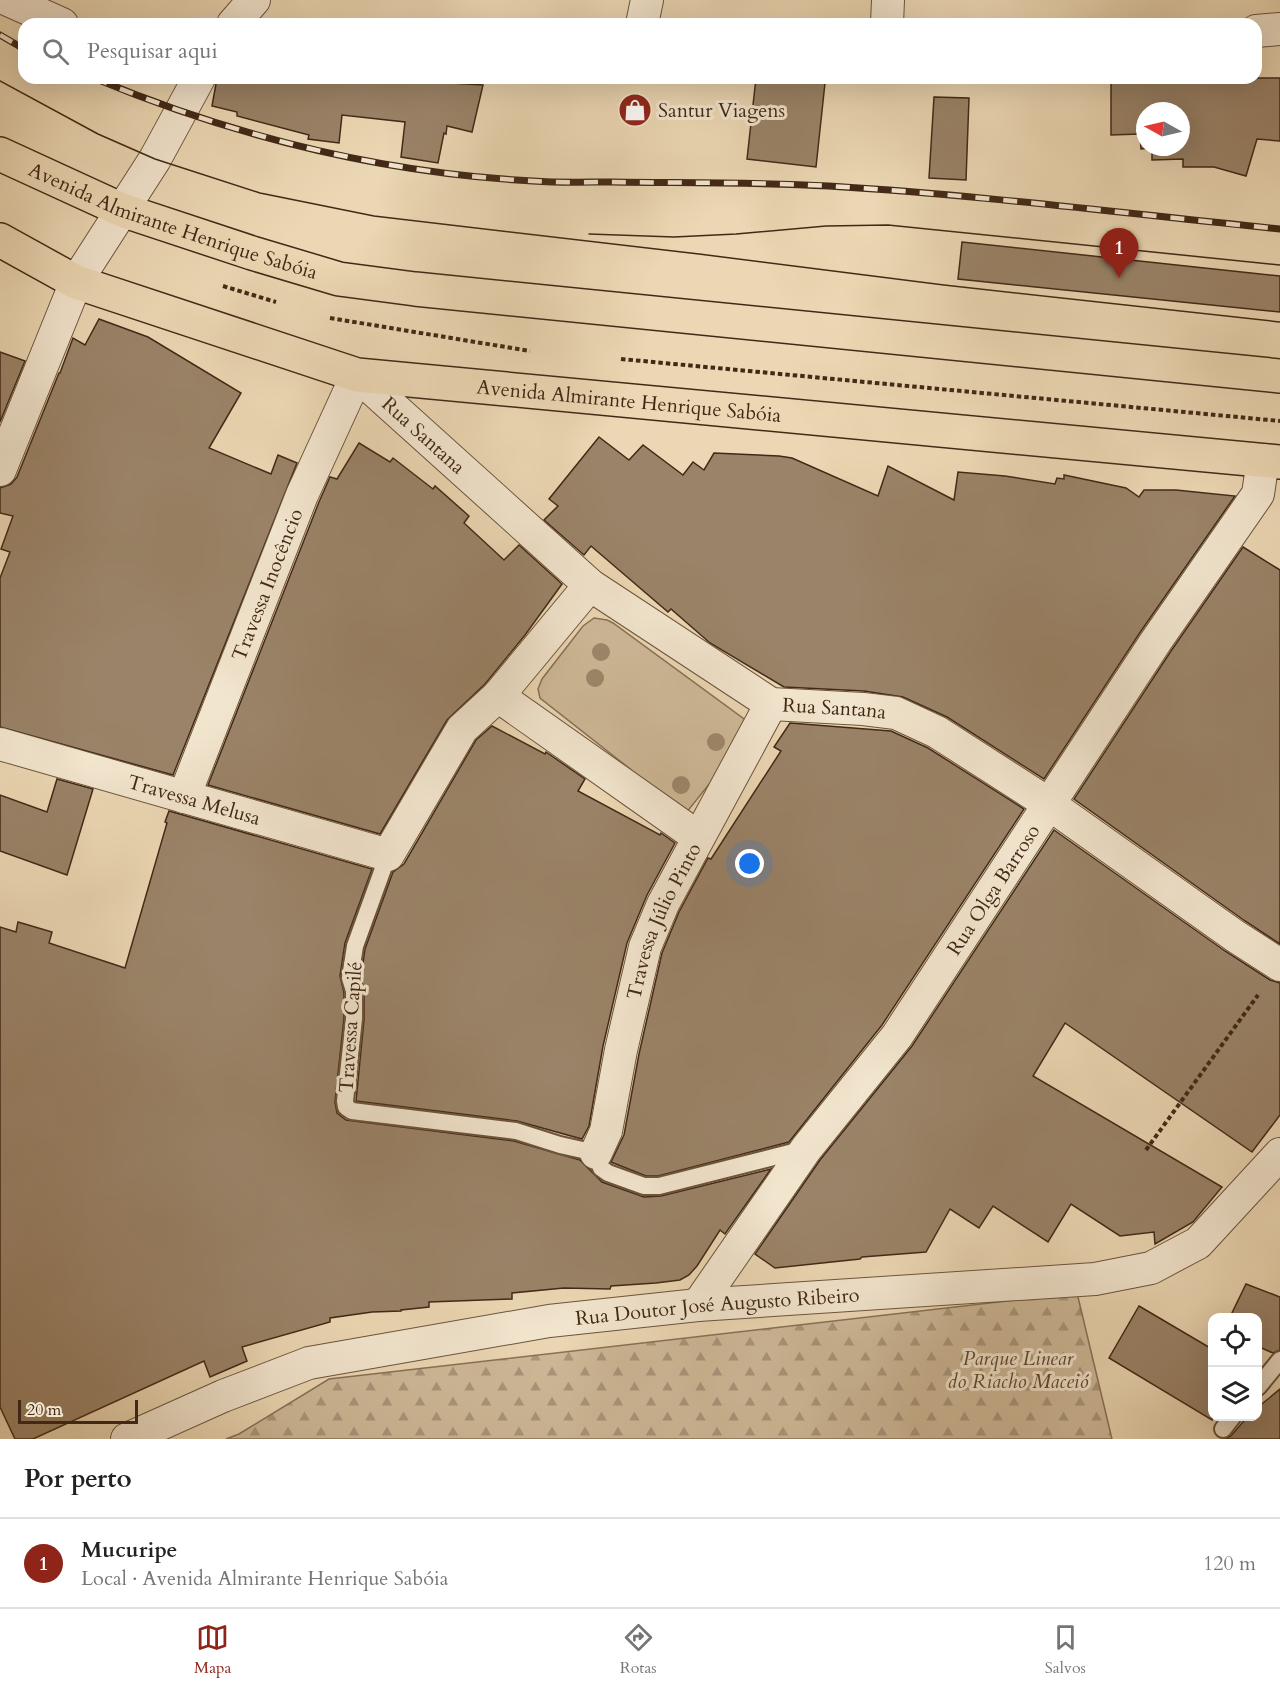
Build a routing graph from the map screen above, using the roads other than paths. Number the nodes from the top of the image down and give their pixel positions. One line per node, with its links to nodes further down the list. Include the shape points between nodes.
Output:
1 (8, 0): 5 (street)
2 (254, 0): 6 (street)
3 (647, 0): 7 (street)
4 (888, 0): 8 (street)
5 (49, 18)
6 (238, 18)
7 (643, 18)
8 (887, 18)
9 (1280, 29): 10 (street)
10 (1262, 30)
11 (196, 84): 13 (street)
12 (0, 154): 13 (highway, Avenida Almirante Henrique Sabóia)
13 (122, 210): 15 (street); 17 (highway, Avenida Almirante Henrique Sabóia, via 339,279)
14 (0, 240): 15 (highway, Avenida Almirante Henrique Sabóia)
15 (76, 282): 16 (highway, Avenida Almirante Henrique Sabóia); 19 (street)
16 (357, 375): 18 (highway, Avenida Almirante Henrique Sabóia); 20 (street, Rua Santana); 24 (street, Travessa Inocêncio, via 302,495)
17 (1280, 376)
18 (1271, 461): 25 (street, Rua Olga Barroso, via 1258,494)
19 (0, 470)
20 (590, 585): 21 (street, Travessa Capilé); 22 (street, Rua Santana)
21 (498, 696): 26 (street); 27 (street, Travessa Capilé, via 462,729)
22 (771, 704): 25 (street, Rua Santana, via 896,713 937,732); 26 (street, Travessa Júlio Pinto)
23 (0, 744): 24 (street, Travessa Melusa)
24 (184, 797): 27 (street, Travessa Melusa)
25 (1049, 804): 28 (street, Rua Santana); 29 (street, Rua Olga Barroso, via 897,1036)
26 (698, 837): 30 (street, Travessa Júlio Pinto, via 645,947 606,1131)
27 (388, 855): 30 (lane, Travessa Capilé, via 355,946 350,978 354,1019 346,1107 352,1111 516,1131)
28 (1280, 965)
29 (806, 1149): 30 (lane, via 659,1186 644,1186 608,1173 601,1168); 32 (street, Rua Olga Barroso)
30 (596, 1154)
31 (1280, 1154): 32 (street, Rua Doutor José Augusto Ribeiro, via 1198,1243 1150,1268 1095,1279)
32 (698, 1305): 35 (street, Rua Doutor José Augusto Ribeiro, via 549,1321 309,1363)
33 (1280, 1360): 34 (lane)
34 (1262, 1381)
35 (127, 1439)

